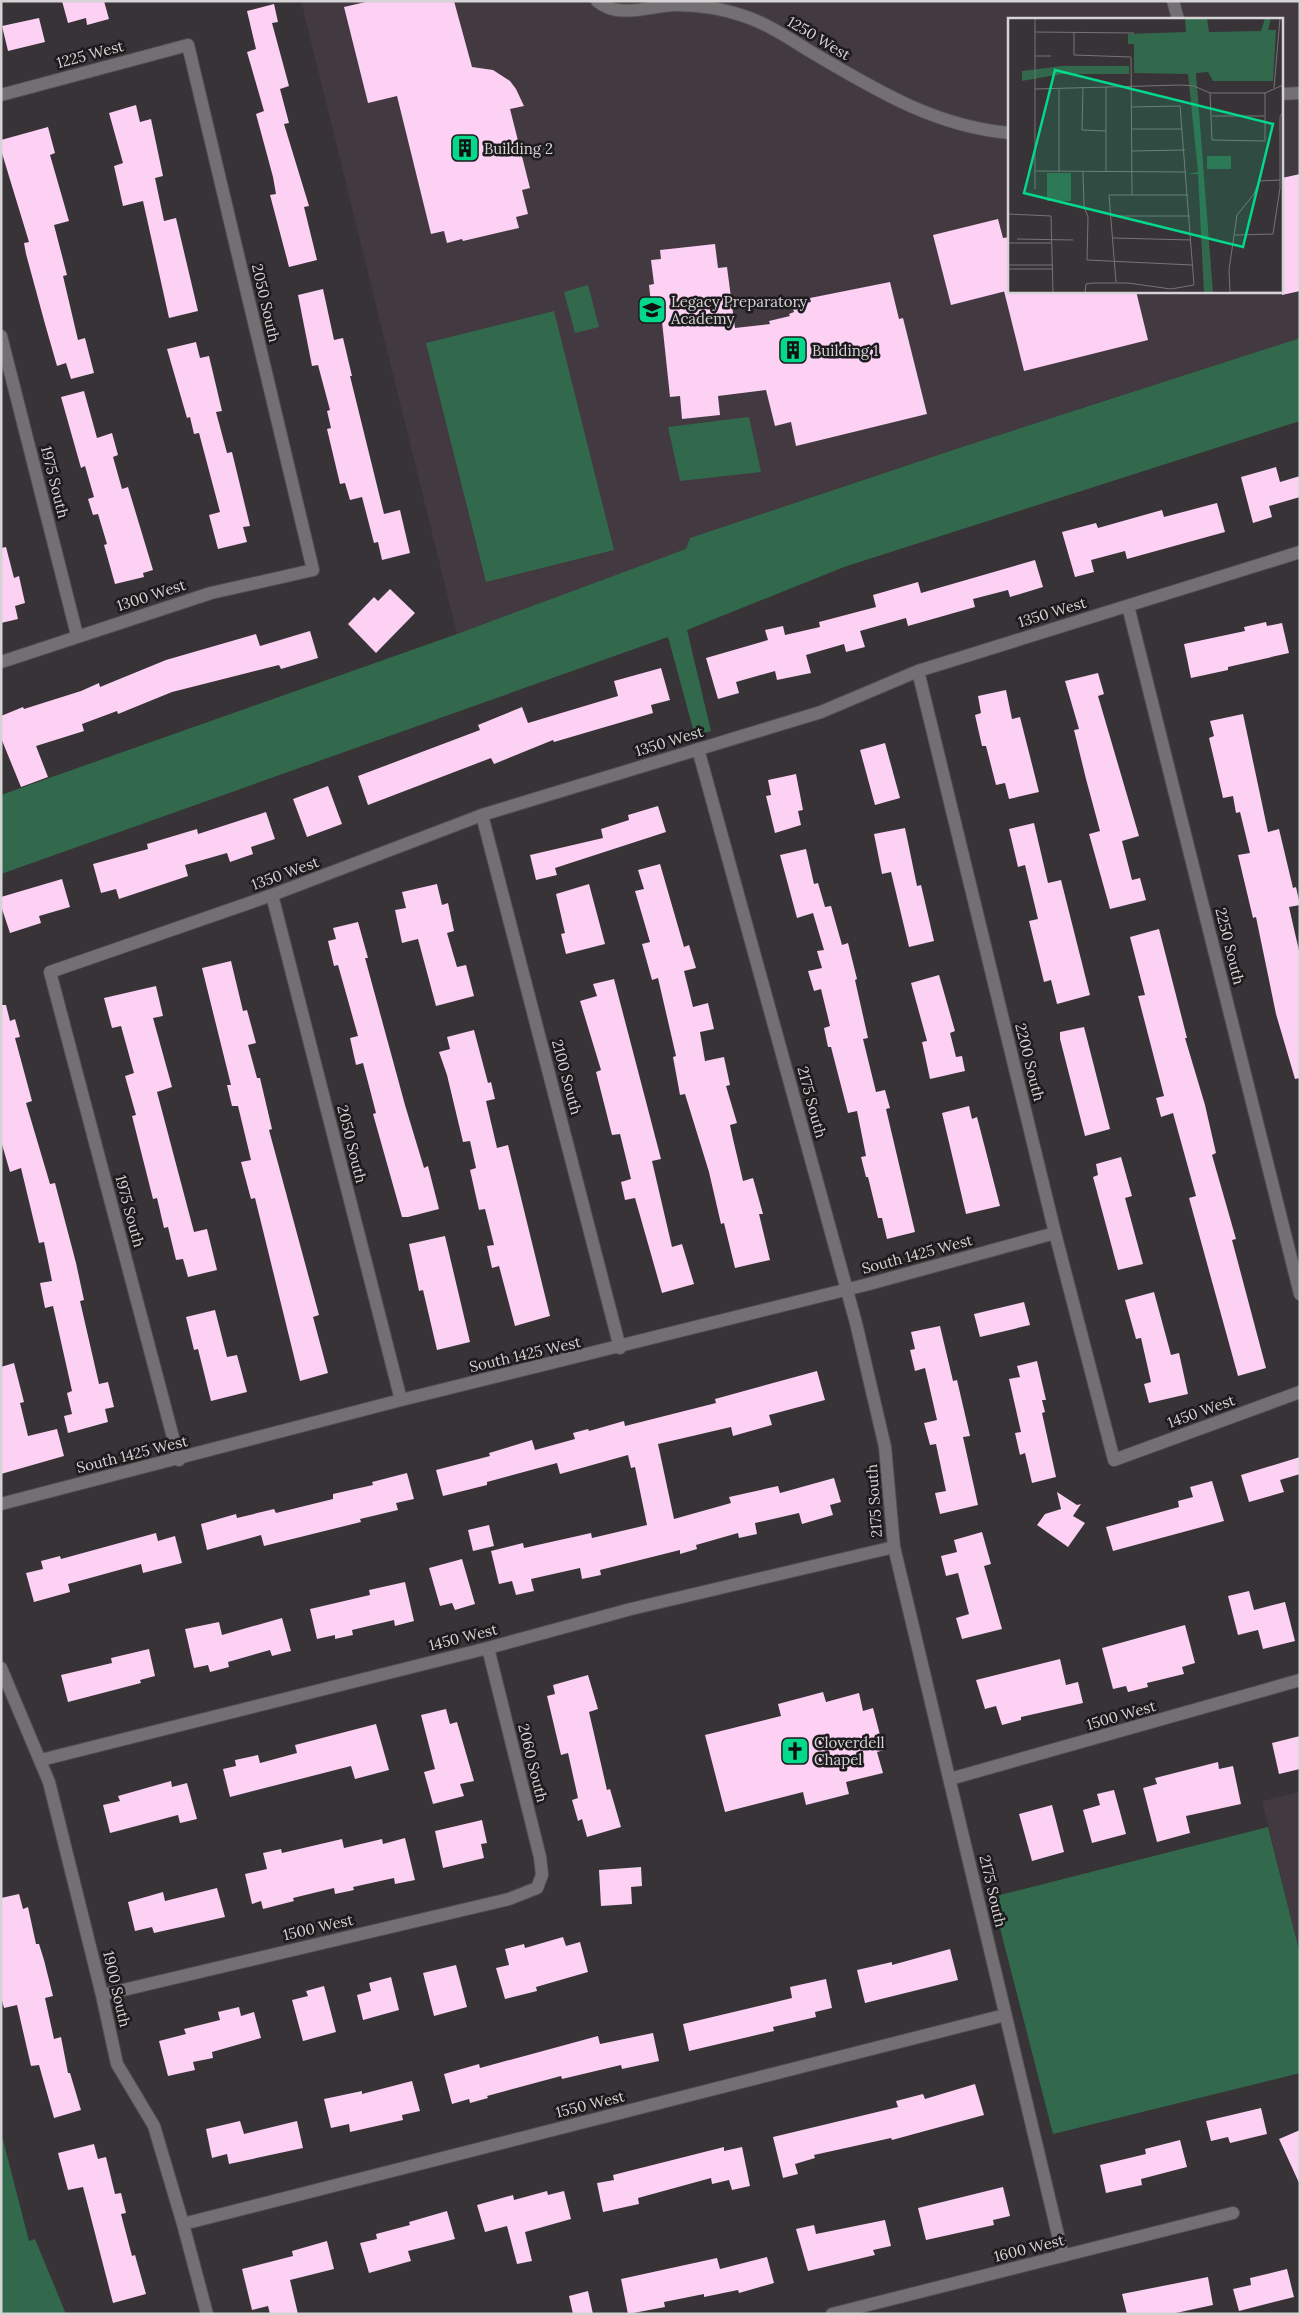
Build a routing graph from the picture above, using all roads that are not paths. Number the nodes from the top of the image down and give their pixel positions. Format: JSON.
{"nodes":[{"id":1,"x":1173,"y":1,"type":"edge"},
{"id":2,"x":600,"y":4,"type":"edge"},
{"id":3,"x":1178,"y":18,"type":"edge"},
{"id":4,"x":188,"y":44,"type":"joint"},
{"id":5,"x":1300,"y":93,"type":"edge"},
{"id":6,"x":1284,"y":94,"type":"edge"},
{"id":7,"x":1,"y":95,"type":"edge"},
{"id":8,"x":1008,"y":133,"type":"edge"},
{"id":9,"x":1,"y":336,"type":"edge"},
{"id":10,"x":1300,"y":552,"type":"edge"},
{"id":11,"x":313,"y":570,"type":"joint"},
{"id":12,"x":1128,"y":606,"type":"junction"},
{"id":13,"x":77,"y":635,"type":"junction"},
{"id":14,"x":1,"y":662,"type":"edge"},
{"id":15,"x":918,"y":671,"type":"junction"},
{"id":16,"x":698,"y":749,"type":"junction"},
{"id":17,"x":482,"y":816,"type":"junction"},
{"id":18,"x":272,"y":895,"type":"junction"},
{"id":19,"x":50,"y":972,"type":"joint"},
{"id":20,"x":1055,"y":1233,"type":"junction"},
{"id":21,"x":847,"y":1289,"type":"junction"},
{"id":22,"x":1300,"y":1294,"type":"edge"},
{"id":23,"x":620,"y":1348,"type":"junction"},
{"id":24,"x":1300,"y":1392,"type":"edge"},
{"id":25,"x":401,"y":1400,"type":"junction"},
{"id":26,"x":179,"y":1460,"type":"junction"},
{"id":27,"x":1114,"y":1460,"type":"joint"},
{"id":28,"x":1,"y":1504,"type":"edge"},
{"id":29,"x":894,"y":1547,"type":"junction"},
{"id":30,"x":488,"y":1648,"type":"junction"},
{"id":31,"x":1,"y":1668,"type":"edge"},
{"id":32,"x":1300,"y":1680,"type":"edge"},
{"id":33,"x":41,"y":1760,"type":"junction"},
{"id":34,"x":950,"y":1779,"type":"junction"},
{"id":35,"x":539,"y":1885,"type":"joint"},
{"id":36,"x":102,"y":1995,"type":"junction"},
{"id":37,"x":1005,"y":2015,"type":"junction"},
{"id":38,"x":1233,"y":2213,"type":"dead end"},
{"id":39,"x":183,"y":2224,"type":"junction"},
{"id":40,"x":1063,"y":2256,"type":"junction"},
{"id":41,"x":207,"y":2314,"type":"edge"},
{"id":42,"x":832,"y":2314,"type":"edge"}],
"edges":[{"from":1,"to":3,"type":"street"},
{"from":2,"to":8,"type":"street","name":"1250 West"},
{"from":4,"to":7,"type":"street","name":"1225 West"},
{"from":4,"to":11,"type":"street","name":"2050 South"},
{"from":5,"to":6,"type":"street"},
{"from":9,"to":13,"type":"street","name":"1975 South"},
{"from":10,"to":12,"type":"street","name":"1350 West"},
{"from":11,"to":13,"type":"street","name":"1300 West"},
{"from":12,"to":15,"type":"street","name":"1350 West"},
{"from":12,"to":22,"type":"street","name":"2250 South"},
{"from":13,"to":14,"type":"street","name":"1300 West"},
{"from":15,"to":16,"type":"street","name":"1350 West"},
{"from":15,"to":20,"type":"street","name":"2200 South"},
{"from":16,"to":17,"type":"street","name":"1350 West"},
{"from":16,"to":21,"type":"street","name":"2175 South"},
{"from":17,"to":18,"type":"street","name":"1350 West"},
{"from":17,"to":23,"type":"street","name":"2100 South"},
{"from":18,"to":19,"type":"street","name":"1350 West"},
{"from":18,"to":25,"type":"street","name":"2050 South"},
{"from":19,"to":26,"type":"street","name":"1975 South"},
{"from":20,"to":21,"type":"street","name":"South 1425 West"},
{"from":20,"to":27,"type":"street","name":"2200 South"},
{"from":21,"to":23,"type":"street","name":"South 1425 West"},
{"from":21,"to":29,"type":"street","name":"2175 South"},
{"from":23,"to":25,"type":"street","name":"South 1425 West"},
{"from":24,"to":27,"type":"street","name":"1450 West"},
{"from":25,"to":26,"type":"street","name":"South 1425 West"},
{"from":26,"to":28,"type":"street","name":"South 1425 West"},
{"from":29,"to":30,"type":"street","name":"1450 West"},
{"from":29,"to":34,"type":"street","name":"2175 South"},
{"from":30,"to":33,"type":"street","name":"1450 West"},
{"from":30,"to":35,"type":"street","name":"2060 South"},
{"from":31,"to":33,"type":"street","name":"1900 South"},
{"from":32,"to":34,"type":"street","name":"1500 West"},
{"from":33,"to":36,"type":"street","name":"1900 South"},
{"from":34,"to":37,"type":"street","name":"2175 South"},
{"from":35,"to":36,"type":"street","name":"1500 West"},
{"from":36,"to":39,"type":"street","name":"1900 South"},
{"from":37,"to":39,"type":"street","name":"1550 West"},
{"from":37,"to":40,"type":"street","name":"2175 South"},
{"from":38,"to":40,"type":"street","name":"1600 West"},
{"from":39,"to":41,"type":"street","name":"1900 South"},
{"from":40,"to":42,"type":"street","name":"1600 West"}]}
